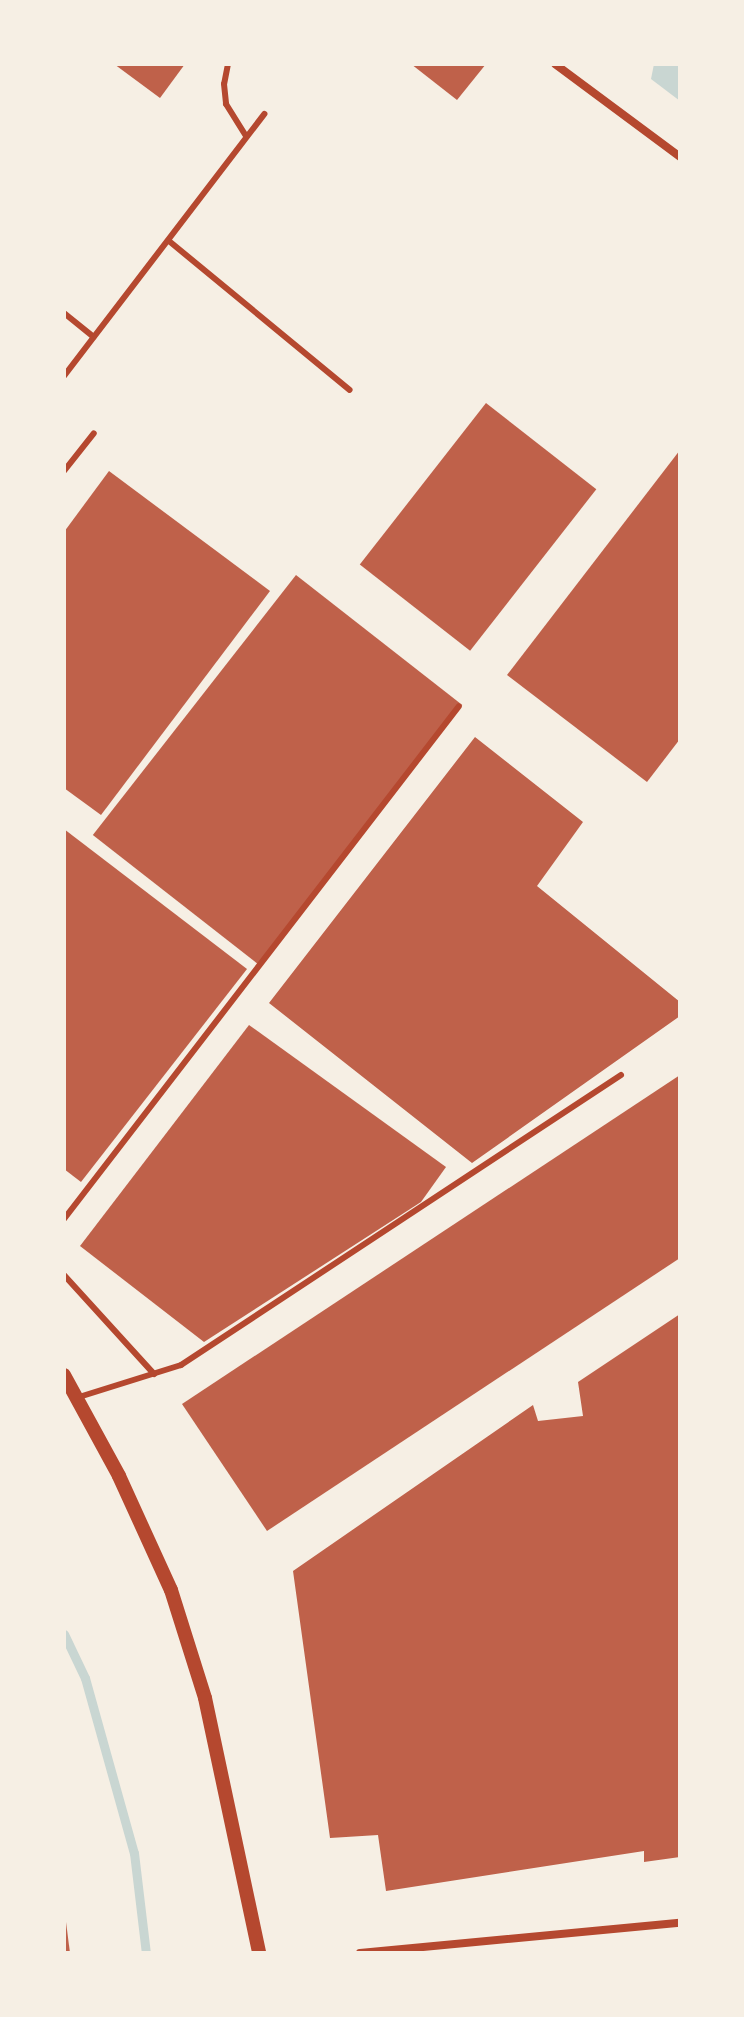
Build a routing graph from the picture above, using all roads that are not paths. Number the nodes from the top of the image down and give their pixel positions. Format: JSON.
{"nodes":[{"id":1,"x":228,"y":64,"type":"edge"},
{"id":2,"x":555,"y":64,"type":"edge"},
{"id":3,"x":264,"y":114,"type":"dead end"},
{"id":4,"x":246,"y":136,"type":"junction"},
{"id":5,"x":680,"y":157,"type":"edge"},
{"id":6,"x":169,"y":241,"type":"junction"},
{"id":7,"x":64,"y":313,"type":"edge"},
{"id":8,"x":94,"y":337,"type":"junction"},
{"id":9,"x":64,"y":376,"type":"edge"},
{"id":10,"x":350,"y":390,"type":"dead end"},
{"id":11,"x":94,"y":433,"type":"dead end"},
{"id":12,"x":64,"y":471,"type":"edge"},
{"id":13,"x":459,"y":706,"type":"dead end"},
{"id":14,"x":621,"y":1075,"type":"dead end"},
{"id":15,"x":64,"y":1219,"type":"edge"},
{"id":16,"x":64,"y":1275,"type":"edge"},
{"id":17,"x":154,"y":1374,"type":"junction"},
{"id":18,"x":64,"y":1375,"type":"edge"},
{"id":19,"x":79,"y":1397,"type":"junction"},
{"id":20,"x":680,"y":1923,"type":"edge"},
{"id":21,"x":259,"y":1953,"type":"edge"},
{"id":22,"x":360,"y":1953,"type":"edge"}],
"edges":[{"from":1,"to":4,"type":"lane"},
{"from":2,"to":5,"type":"street"},
{"from":3,"to":4,"type":"lane"},
{"from":4,"to":6,"type":"lane"},
{"from":6,"to":8,"type":"lane"},
{"from":6,"to":10,"type":"lane"},
{"from":7,"to":8,"type":"lane"},
{"from":8,"to":9,"type":"lane"},
{"from":11,"to":12,"type":"lane"},
{"from":13,"to":15,"type":"lane"},
{"from":14,"to":17,"type":"lane"},
{"from":16,"to":17,"type":"lane"},
{"from":17,"to":19,"type":"lane"},
{"from":18,"to":19,"type":"street"},
{"from":19,"to":21,"type":"street"},
{"from":20,"to":22,"type":"street"}]}
